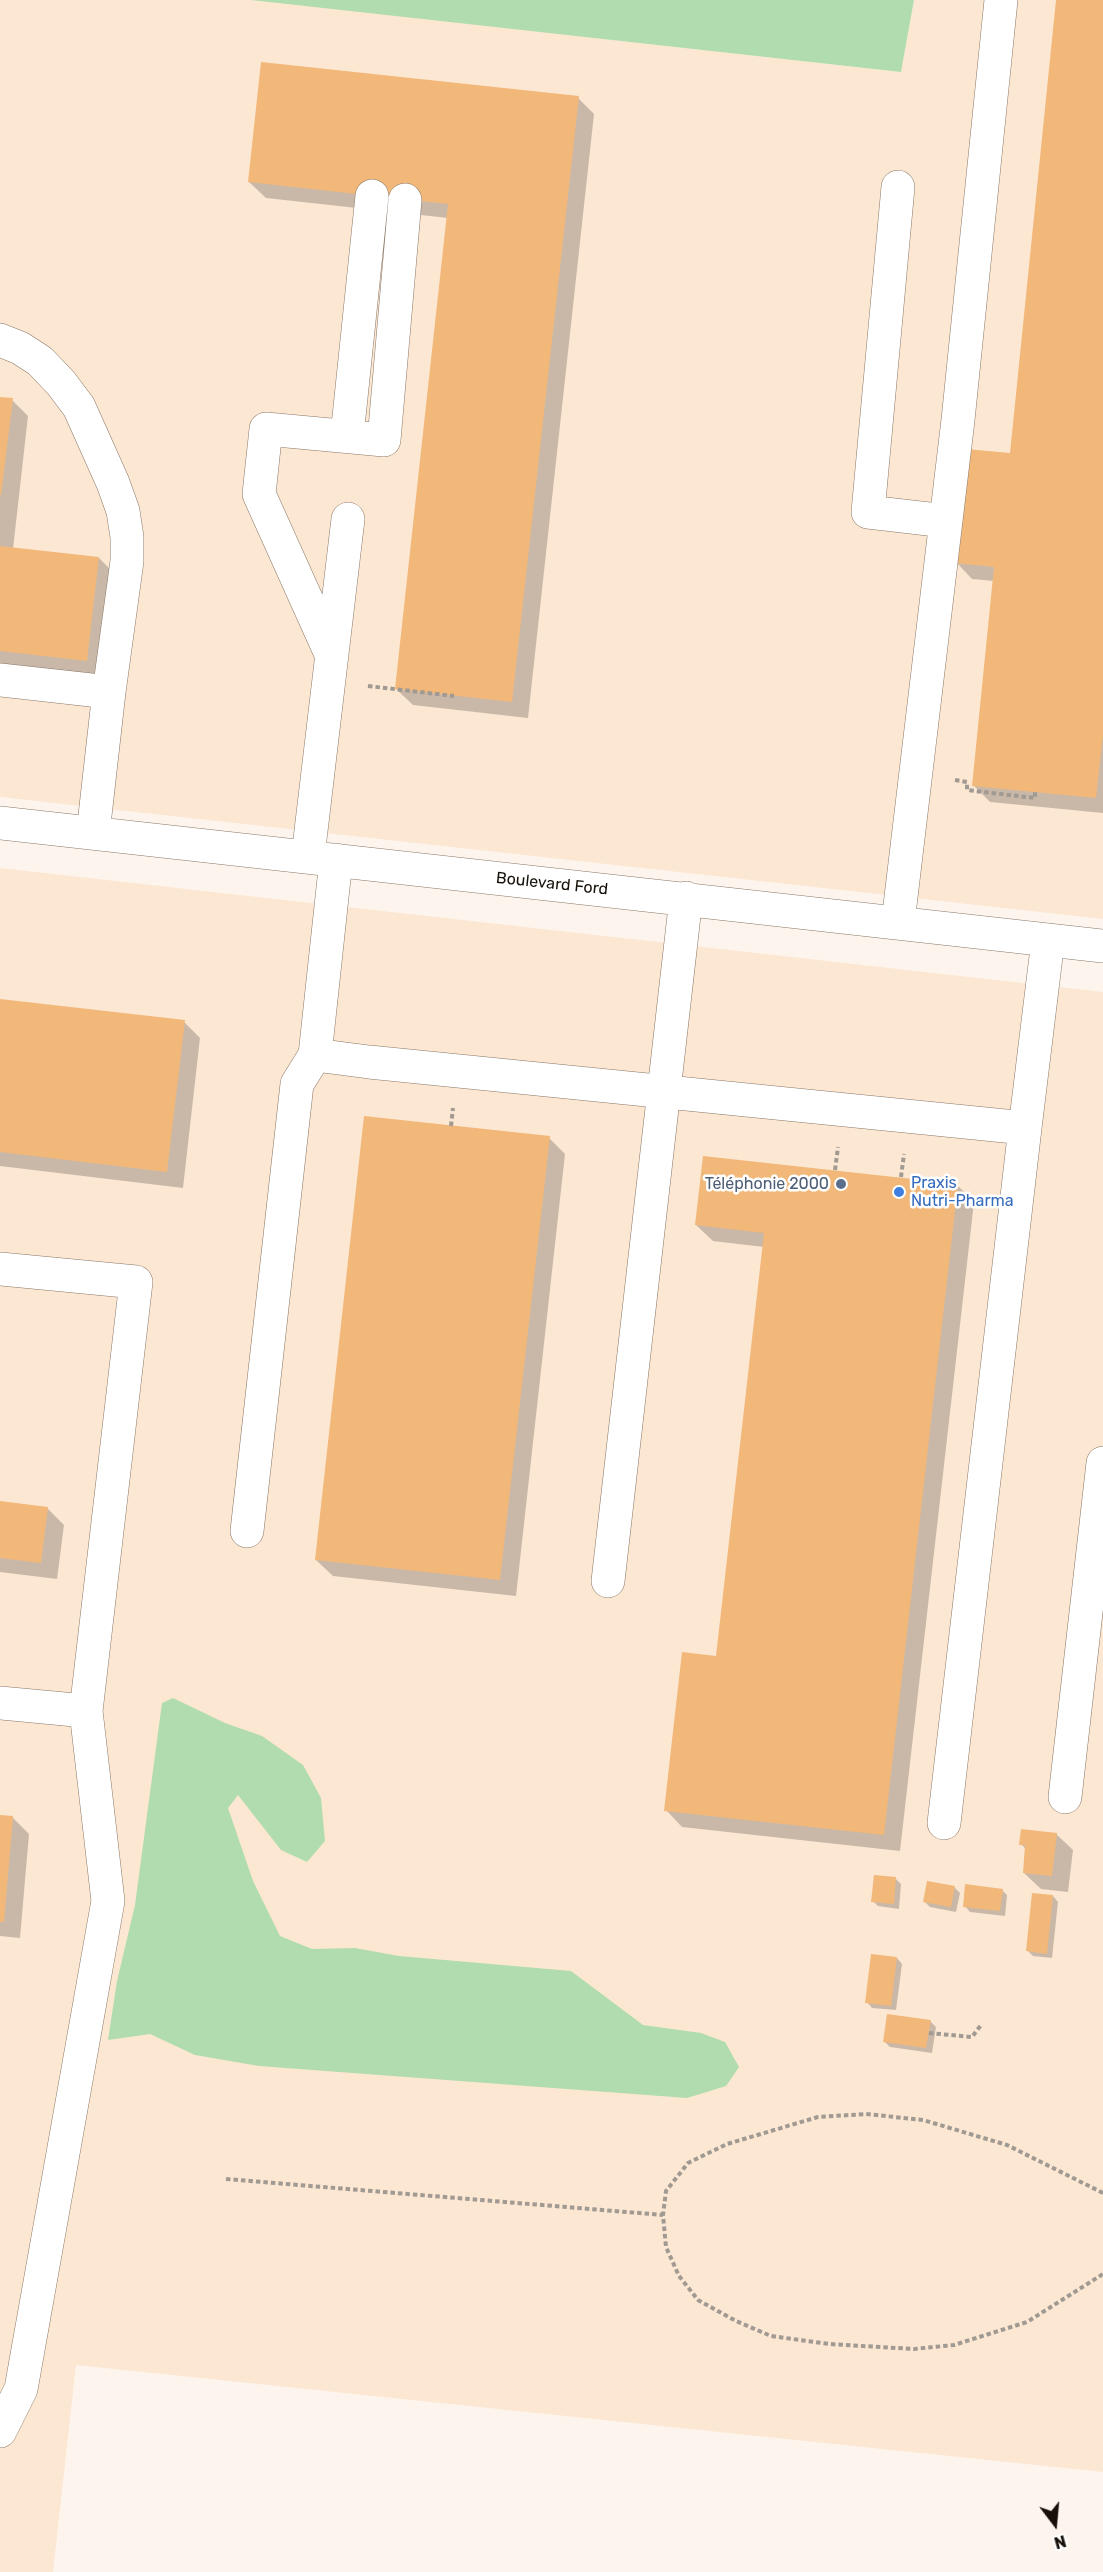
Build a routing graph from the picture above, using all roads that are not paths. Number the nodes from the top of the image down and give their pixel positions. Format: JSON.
{"nodes":[{"id":1,"x":1001,"y":0,"type":"edge"},
{"id":2,"x":898,"y":187,"type":"dead end"},
{"id":3,"x":372,"y":196,"type":"dead end"},
{"id":4,"x":405,"y":200,"type":"dead end"},
{"id":5,"x":0,"y":340,"type":"edge"},
{"id":6,"x":347,"y":436,"type":"junction"},
{"id":7,"x":348,"y":519,"type":"dead end"},
{"id":8,"x":946,"y":521,"type":"junction"},
{"id":9,"x":331,"y":654,"type":"junction"},
{"id":10,"x":0,"y":680,"type":"edge"},
{"id":11,"x":109,"y":692,"type":"junction"},
{"id":12,"x":0,"y":823,"type":"edge"},
{"id":13,"x":93,"y":833,"type":"junction"},
{"id":14,"x":322,"y":858,"type":"junction"},
{"id":15,"x":686,"y":898,"type":"junction"},
{"id":16,"x":898,"y":922,"type":"junction"},
{"id":17,"x":1048,"y":940,"type":"junction"},
{"id":18,"x":1103,"y":946,"type":"edge"},
{"id":19,"x":315,"y":1055,"type":"junction"},
{"id":20,"x":663,"y":1091,"type":"junction"},
{"id":21,"x":1025,"y":1128,"type":"junction"},
{"id":22,"x":0,"y":1269,"type":"edge"},
{"id":23,"x":1103,"y":1463,"type":"edge"},
{"id":24,"x":247,"y":1531,"type":"dead end"},
{"id":25,"x":608,"y":1581,"type":"dead end"},
{"id":26,"x":1090,"y":1684,"type":"edge"},
{"id":27,"x":0,"y":1703,"type":"edge"},
{"id":28,"x":86,"y":1711,"type":"junction"},
{"id":29,"x":1065,"y":1797,"type":"dead end"},
{"id":30,"x":944,"y":1823,"type":"dead end"},
{"id":31,"x":0,"y":2432,"type":"edge"}],
"edges":[{"from":1,"to":8,"type":"street"},
{"from":2,"to":8,"type":"street"},
{"from":3,"to":6,"type":"street"},
{"from":4,"to":6,"type":"street"},
{"from":5,"to":11,"type":"street"},
{"from":6,"to":9,"type":"street"},
{"from":7,"to":9,"type":"street"},
{"from":8,"to":16,"type":"street"},
{"from":9,"to":14,"type":"street"},
{"from":10,"to":11,"type":"street"},
{"from":11,"to":13,"type":"street"},
{"from":12,"to":13,"type":"street","name":"Boulevard Ford"},
{"from":13,"to":14,"type":"street","name":"Boulevard Ford"},
{"from":14,"to":15,"type":"street","name":"Boulevard Ford"},
{"from":14,"to":19,"type":"street"},
{"from":15,"to":16,"type":"street","name":"Boulevard Ford"},
{"from":15,"to":20,"type":"street"},
{"from":16,"to":17,"type":"street","name":"Boulevard Ford"},
{"from":17,"to":18,"type":"street","name":"Boulevard Ford"},
{"from":17,"to":21,"type":"street"},
{"from":19,"to":20,"type":"street"},
{"from":19,"to":24,"type":"street"},
{"from":20,"to":21,"type":"street"},
{"from":20,"to":25,"type":"street"},
{"from":21,"to":30,"type":"street"},
{"from":22,"to":28,"type":"street"},
{"from":23,"to":26,"type":"street"},
{"from":26,"to":29,"type":"street"},
{"from":27,"to":28,"type":"street"},
{"from":28,"to":31,"type":"street"}]}
